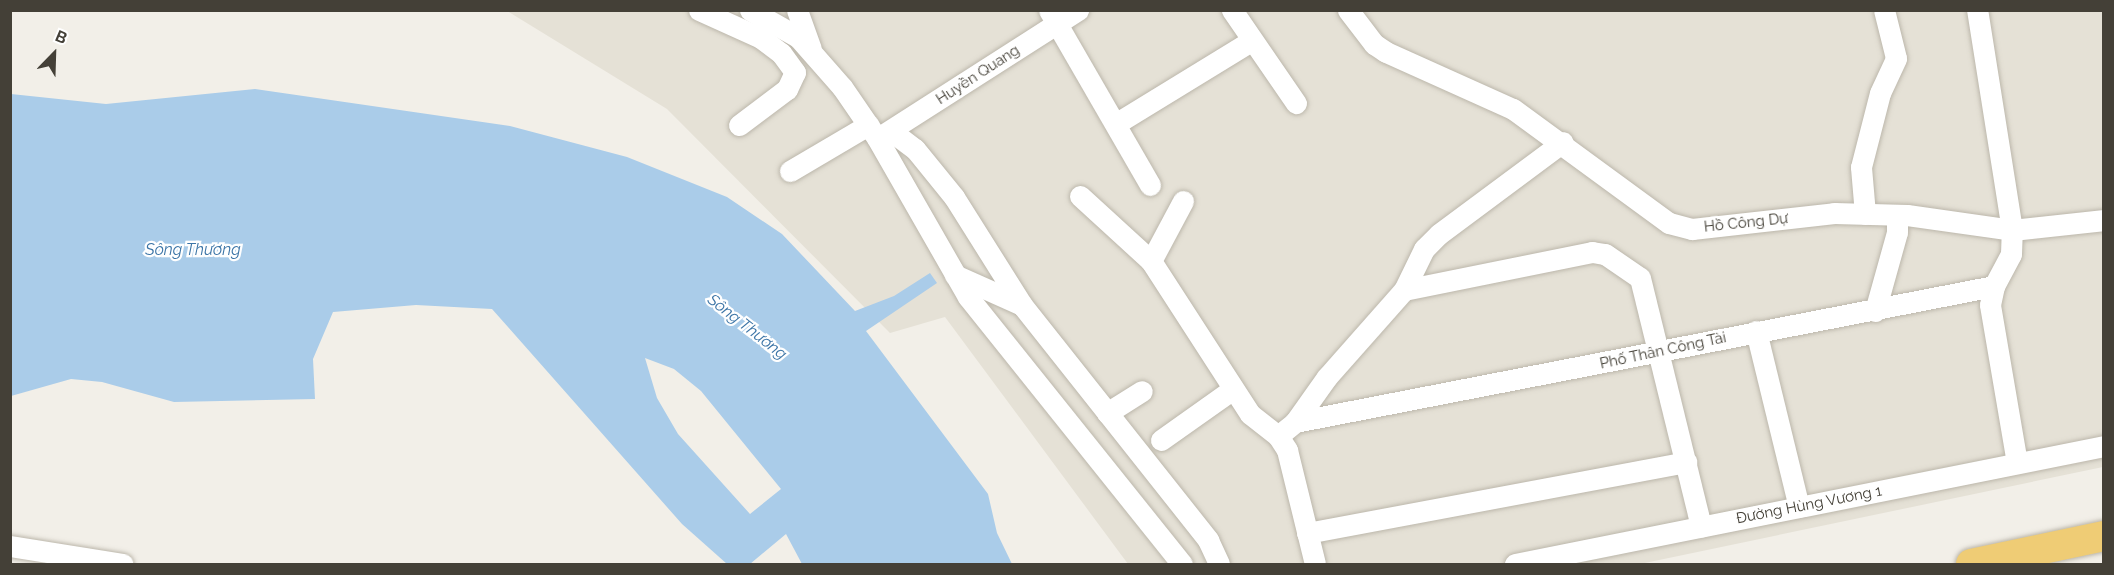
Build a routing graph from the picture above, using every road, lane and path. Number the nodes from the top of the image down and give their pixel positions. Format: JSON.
{"nodes":[{"id":1,"x":699,"y":10,"type":"edge"},
{"id":2,"x":750,"y":10,"type":"edge"},
{"id":3,"x":797,"y":10,"type":"edge"},
{"id":4,"x":1077,"y":10,"type":"edge"},
{"id":5,"x":1232,"y":10,"type":"edge"},
{"id":6,"x":1348,"y":10,"type":"edge"},
{"id":7,"x":1884,"y":10,"type":"edge"},
{"id":8,"x":1977,"y":10,"type":"edge"},
{"id":9,"x":1053,"y":17,"type":"edge"},
{"id":10,"x":1251,"y":41,"type":"junction"},
{"id":11,"x":811,"y":50,"type":"junction"},
{"id":12,"x":1296,"y":103,"type":"dead end"},
{"id":13,"x":1117,"y":123,"type":"junction"},
{"id":14,"x":739,"y":125,"type":"dead end"},
{"id":15,"x":879,"y":131,"type":"junction"},
{"id":16,"x":1563,"y":142,"type":"junction"},
{"id":17,"x":790,"y":171,"type":"dead end"},
{"id":18,"x":1150,"y":185,"type":"dead end"},
{"id":19,"x":1080,"y":196,"type":"dead end"},
{"id":20,"x":1183,"y":201,"type":"dead end"},
{"id":21,"x":1865,"y":214,"type":"junction"},
{"id":22,"x":1897,"y":214,"type":"junction"},
{"id":23,"x":2103,"y":220,"type":"edge"},
{"id":24,"x":2012,"y":230,"type":"junction"},
{"id":25,"x":1151,"y":261,"type":"junction"},
{"id":26,"x":955,"y":275,"type":"junction"},
{"id":27,"x":1994,"y":286,"type":"junction"},
{"id":28,"x":1404,"y":290,"type":"junction"},
{"id":29,"x":1022,"y":305,"type":"junction"},
{"id":30,"x":1875,"y":311,"type":"junction"},
{"id":31,"x":1756,"y":332,"type":"junction"},
{"id":32,"x":1661,"y":351,"type":"junction"},
{"id":33,"x":1233,"y":389,"type":"junction"},
{"id":34,"x":1142,"y":391,"type":"dead end"},
{"id":35,"x":1107,"y":413,"type":"junction"},
{"id":36,"x":1295,"y":422,"type":"junction"},
{"id":37,"x":1278,"y":436,"type":"junction"},
{"id":38,"x":1161,"y":440,"type":"dead end"},
{"id":39,"x":2103,"y":446,"type":"edge"},
{"id":40,"x":1686,"y":462,"type":"junction"},
{"id":41,"x":2017,"y":464,"type":"junction"},
{"id":42,"x":1799,"y":507,"type":"junction"},
{"id":43,"x":1701,"y":527,"type":"junction"},
{"id":44,"x":1307,"y":533,"type":"junction"},
{"id":45,"x":2103,"y":536,"type":"edge"},
{"id":46,"x":10,"y":546,"type":"edge"},
{"id":47,"x":2103,"y":550,"type":"edge"},
{"id":48,"x":123,"y":564,"type":"edge"},
{"id":49,"x":1182,"y":564,"type":"edge"},
{"id":50,"x":1219,"y":564,"type":"edge"},
{"id":51,"x":1315,"y":564,"type":"edge"},
{"id":52,"x":1515,"y":564,"type":"edge"},
{"id":53,"x":1971,"y":564,"type":"edge"},
{"id":54,"x":2032,"y":564,"type":"edge"}],
"edges":[{"from":1,"to":14,"type":"street"},
{"from":2,"to":11,"type":"street"},
{"from":3,"to":11,"type":"street"},
{"from":4,"to":9,"type":"street","name":"Huyền Quang"},
{"from":5,"to":10,"type":"street"},
{"from":6,"to":16,"type":"street","name":"Hồ Công Dự"},
{"from":7,"to":21,"type":"street"},
{"from":8,"to":24,"type":"street"},
{"from":9,"to":13,"type":"street"},
{"from":9,"to":15,"type":"street","name":"Huyền Quang"},
{"from":10,"to":12,"type":"street"},
{"from":10,"to":13,"type":"street"},
{"from":11,"to":15,"type":"street"},
{"from":13,"to":18,"type":"street"},
{"from":15,"to":17,"type":"street","name":"Huyền Quang"},
{"from":15,"to":26,"type":"street"},
{"from":15,"to":29,"type":"street"},
{"from":16,"to":21,"type":"street","name":"Hồ Công Dự"},
{"from":16,"to":28,"type":"street"},
{"from":19,"to":25,"type":"street"},
{"from":20,"to":25,"type":"street"},
{"from":21,"to":22,"type":"street","name":"Hồ Công Dự"},
{"from":22,"to":24,"type":"street","name":"Hồ Công Dự"},
{"from":22,"to":30,"type":"street"},
{"from":23,"to":24,"type":"street","name":"Hồ Công Dự"},
{"from":24,"to":27,"type":"street"},
{"from":25,"to":33,"type":"street"},
{"from":26,"to":29,"type":"street"},
{"from":26,"to":49,"type":"street"},
{"from":27,"to":30,"type":"street","name":"Phố Thân Công Tài"},
{"from":27,"to":41,"type":"street"},
{"from":28,"to":32,"type":"street"},
{"from":28,"to":36,"type":"street"},
{"from":29,"to":35,"type":"street"},
{"from":30,"to":31,"type":"street","name":"Phố Thân Công Tài"},
{"from":31,"to":32,"type":"street","name":"Phố Thân Công Tài"},
{"from":31,"to":42,"type":"street"},
{"from":32,"to":36,"type":"street","name":"Phố Thân Công Tài"},
{"from":32,"to":40,"type":"street"},
{"from":33,"to":37,"type":"street"},
{"from":33,"to":38,"type":"street"},
{"from":34,"to":35,"type":"street"},
{"from":35,"to":50,"type":"street"},
{"from":36,"to":37,"type":"street","name":"Phố Thân Công Tài"},
{"from":37,"to":44,"type":"street"},
{"from":39,"to":41,"type":"street","name":"Đường Hùng Vương 1"},
{"from":40,"to":43,"type":"street"},
{"from":40,"to":44,"type":"street"},
{"from":41,"to":42,"type":"street","name":"Đường Hùng Vương 1"},
{"from":42,"to":43,"type":"street","name":"Đường Hùng Vương 1"},
{"from":43,"to":52,"type":"street","name":"Đường Hùng Vương 1"},
{"from":44,"to":51,"type":"street"},
{"from":45,"to":53,"type":"highway"},
{"from":46,"to":48,"type":"street"},
{"from":47,"to":54,"type":"highway"}]}
